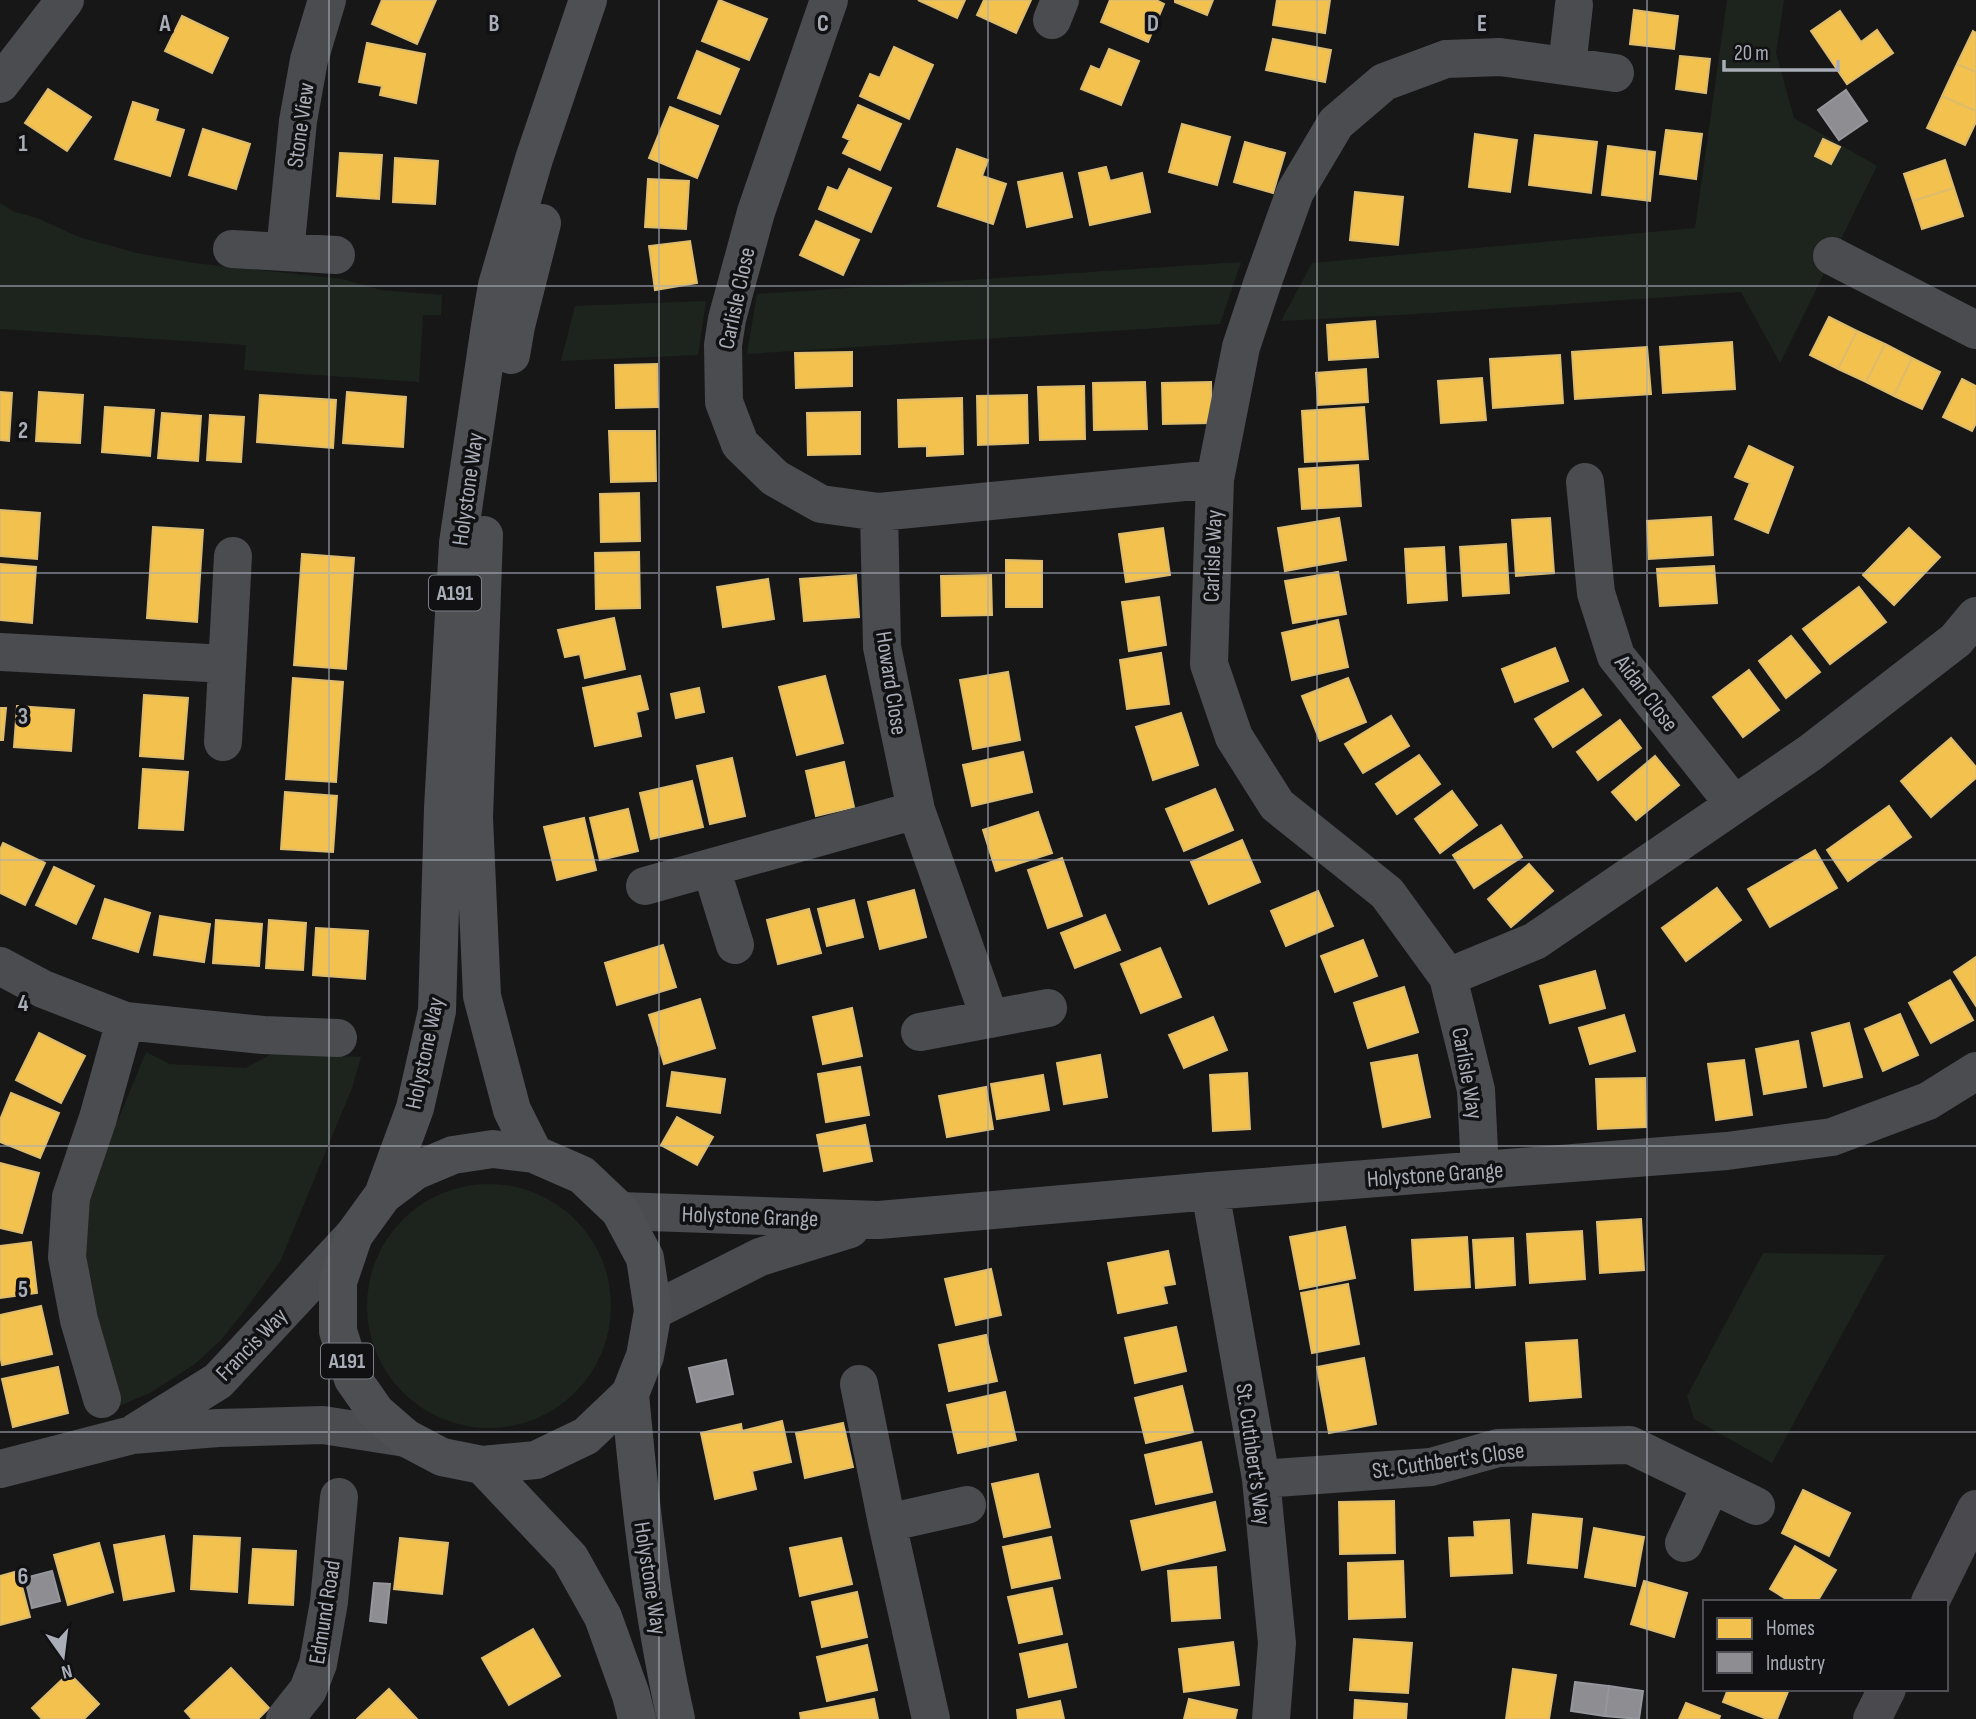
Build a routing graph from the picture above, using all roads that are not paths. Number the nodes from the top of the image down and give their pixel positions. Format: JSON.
{"nodes":[{"id":1,"x":65,"y":0,"type":"edge"},
{"id":2,"x":327,"y":0,"type":"edge"},
{"id":3,"x":588,"y":0,"type":"edge"},
{"id":4,"x":611,"y":0,"type":"edge"},
{"id":5,"x":828,"y":0,"type":"edge"},
{"id":6,"x":1574,"y":5,"type":"dead end"},
{"id":7,"x":1567,"y":66,"type":"junction"},
{"id":8,"x":1615,"y":73,"type":"dead end"},
{"id":9,"x":0,"y":84,"type":"edge"},
{"id":10,"x":232,"y":249,"type":"dead end"},
{"id":11,"x":285,"y":252,"type":"junction"},
{"id":12,"x":336,"y":255,"type":"dead end"},
{"id":13,"x":1832,"y":256,"type":"dead end"},
{"id":14,"x":1976,"y":330,"type":"edge"},
{"id":15,"x":1215,"y":478,"type":"junction"},
{"id":16,"x":1585,"y":482,"type":"dead end"},
{"id":17,"x":879,"y":512,"type":"junction"},
{"id":18,"x":233,"y":556,"type":"dead end"},
{"id":19,"x":1969,"y":638,"type":"edge"},
{"id":20,"x":0,"y":652,"type":"edge"},
{"id":21,"x":227,"y":664,"type":"junction"},
{"id":22,"x":223,"y":742,"type":"dead end"},
{"id":23,"x":1734,"y":804,"type":"junction"},
{"id":24,"x":916,"y":810,"type":"junction"},
{"id":25,"x":711,"y":868,"type":"junction"},
{"id":26,"x":645,"y":886,"type":"dead end"},
{"id":27,"x":735,"y":945,"type":"dead end"},
{"id":28,"x":0,"y":966,"type":"edge"},
{"id":29,"x":1448,"y":977,"type":"junction"},
{"id":30,"x":1048,"y":1008,"type":"dead end"},
{"id":31,"x":990,"y":1019,"type":"junction"},
{"id":32,"x":125,"y":1021,"type":"junction"},
{"id":33,"x":920,"y":1032,"type":"dead end"},
{"id":34,"x":338,"y":1038,"type":"dead end"},
{"id":35,"x":1976,"y":1072,"type":"edge"},
{"id":36,"x":534,"y":1154,"type":"junction"},
{"id":37,"x":1480,"y":1170,"type":"junction"},
{"id":38,"x":1210,"y":1191,"type":"junction"},
{"id":39,"x":383,"y":1195,"type":"junction"},
{"id":40,"x":620,"y":1211,"type":"junction"},
{"id":41,"x":879,"y":1220,"type":"junction"},
{"id":42,"x":354,"y":1235,"type":"junction"},
{"id":43,"x":653,"y":1311,"type":"junction"},
{"id":44,"x":859,"y":1384,"type":"dead end"},
{"id":45,"x":630,"y":1394,"type":"junction"},
{"id":46,"x":102,"y":1399,"type":"dead end"},
{"id":47,"x":132,"y":1435,"type":"junction"},
{"id":48,"x":406,"y":1438,"type":"junction"},
{"id":49,"x":482,"y":1465,"type":"junction"},
{"id":50,"x":0,"y":1469,"type":"edge"},
{"id":51,"x":1261,"y":1479,"type":"junction"},
{"id":52,"x":1711,"y":1485,"type":"junction"},
{"id":53,"x":339,"y":1497,"type":"dead end"},
{"id":54,"x":967,"y":1505,"type":"dead end"},
{"id":55,"x":1756,"y":1506,"type":"dead end"},
{"id":56,"x":1976,"y":1508,"type":"edge"},
{"id":57,"x":887,"y":1523,"type":"junction"},
{"id":58,"x":1684,"y":1543,"type":"dead end"},
{"id":59,"x":1931,"y":1600,"type":"edge"},
{"id":60,"x":1886,"y":1691,"type":"edge"},
{"id":61,"x":285,"y":1719,"type":"edge"},
{"id":62,"x":637,"y":1719,"type":"edge"},
{"id":63,"x":676,"y":1719,"type":"edge"},
{"id":64,"x":931,"y":1719,"type":"edge"},
{"id":65,"x":1271,"y":1719,"type":"edge"},
{"id":66,"x":1872,"y":1719,"type":"edge"}],
"edges":[{"from":1,"to":9,"type":"street"},
{"from":2,"to":11,"type":"street","name":"Stone View"},
{"from":3,"to":39,"type":"main road","name":"Holystone Way","number":"A191"},
{"from":4,"to":36,"type":"main road","name":"Holystone Way","number":"A191"},
{"from":5,"to":17,"type":"street","name":"Carlisle Close"},
{"from":6,"to":7,"type":"street"},
{"from":7,"to":8,"type":"street","name":"Carlisle Way"},
{"from":7,"to":15,"type":"street","name":"Carlisle Way"},
{"from":10,"to":11,"type":"street"},
{"from":11,"to":12,"type":"street"},
{"from":13,"to":14,"type":"street"},
{"from":15,"to":17,"type":"street","name":"Carlisle Close"},
{"from":15,"to":29,"type":"street","name":"Carlisle Way"},
{"from":16,"to":23,"type":"street","name":"Aidan Close"},
{"from":17,"to":24,"type":"street","name":"Howard Close"},
{"from":18,"to":21,"type":"street"},
{"from":19,"to":23,"type":"street"},
{"from":20,"to":21,"type":"street"},
{"from":21,"to":22,"type":"street"},
{"from":23,"to":29,"type":"street"},
{"from":24,"to":25,"type":"street"},
{"from":24,"to":31,"type":"street","name":"Howard Close"},
{"from":25,"to":26,"type":"street"},
{"from":25,"to":27,"type":"street"},
{"from":28,"to":32,"type":"street"},
{"from":29,"to":37,"type":"street","name":"Carlisle Way"},
{"from":30,"to":31,"type":"street"},
{"from":31,"to":33,"type":"street"},
{"from":32,"to":34,"type":"street"},
{"from":32,"to":46,"type":"street"},
{"from":35,"to":37,"type":"street","name":"Holystone Grange"},
{"from":36,"to":39,"type":"main road","name":"Holystone Way","number":"A191"},
{"from":36,"to":40,"type":"main road","name":"Holystone Way","number":"A191"},
{"from":37,"to":38,"type":"street","name":"Holystone Grange"},
{"from":38,"to":41,"type":"street","name":"Holystone Grange"},
{"from":38,"to":51,"type":"street","name":"St. Cuthbert's Way"},
{"from":39,"to":42,"type":"main road","name":"Holystone Way","number":"A191"},
{"from":40,"to":41,"type":"street","name":"Holystone Grange"},
{"from":40,"to":43,"type":"main road","name":"Holystone Way","number":"A191"},
{"from":41,"to":43,"type":"street","name":"Holystone Grange"},
{"from":42,"to":47,"type":"street","name":"Francis Way"},
{"from":42,"to":48,"type":"main road","name":"Holystone Way","number":"A191"},
{"from":43,"to":45,"type":"main road","name":"Holystone Way","number":"A191"},
{"from":44,"to":57,"type":"street"},
{"from":45,"to":49,"type":"main road","name":"Holystone Way","number":"A191"},
{"from":45,"to":63,"type":"main road","name":"Holystone Way","number":"A191"},
{"from":47,"to":48,"type":"street","name":"Francis Way"},
{"from":47,"to":50,"type":"street","name":"Francis Way"},
{"from":48,"to":49,"type":"main road","name":"Holystone Way","number":"A191"},
{"from":49,"to":62,"type":"main road"},
{"from":51,"to":52,"type":"street","name":"St. Cuthbert's Close"},
{"from":51,"to":65,"type":"street","name":"St. Cuthbert's Way"},
{"from":52,"to":55,"type":"street","name":"St. Cuthbert's Close"},
{"from":52,"to":58,"type":"street"},
{"from":53,"to":61,"type":"street","name":"Edmund Road"},
{"from":54,"to":57,"type":"street"},
{"from":56,"to":59,"type":"street"},
{"from":57,"to":64,"type":"street"},
{"from":60,"to":66,"type":"street"}]}
